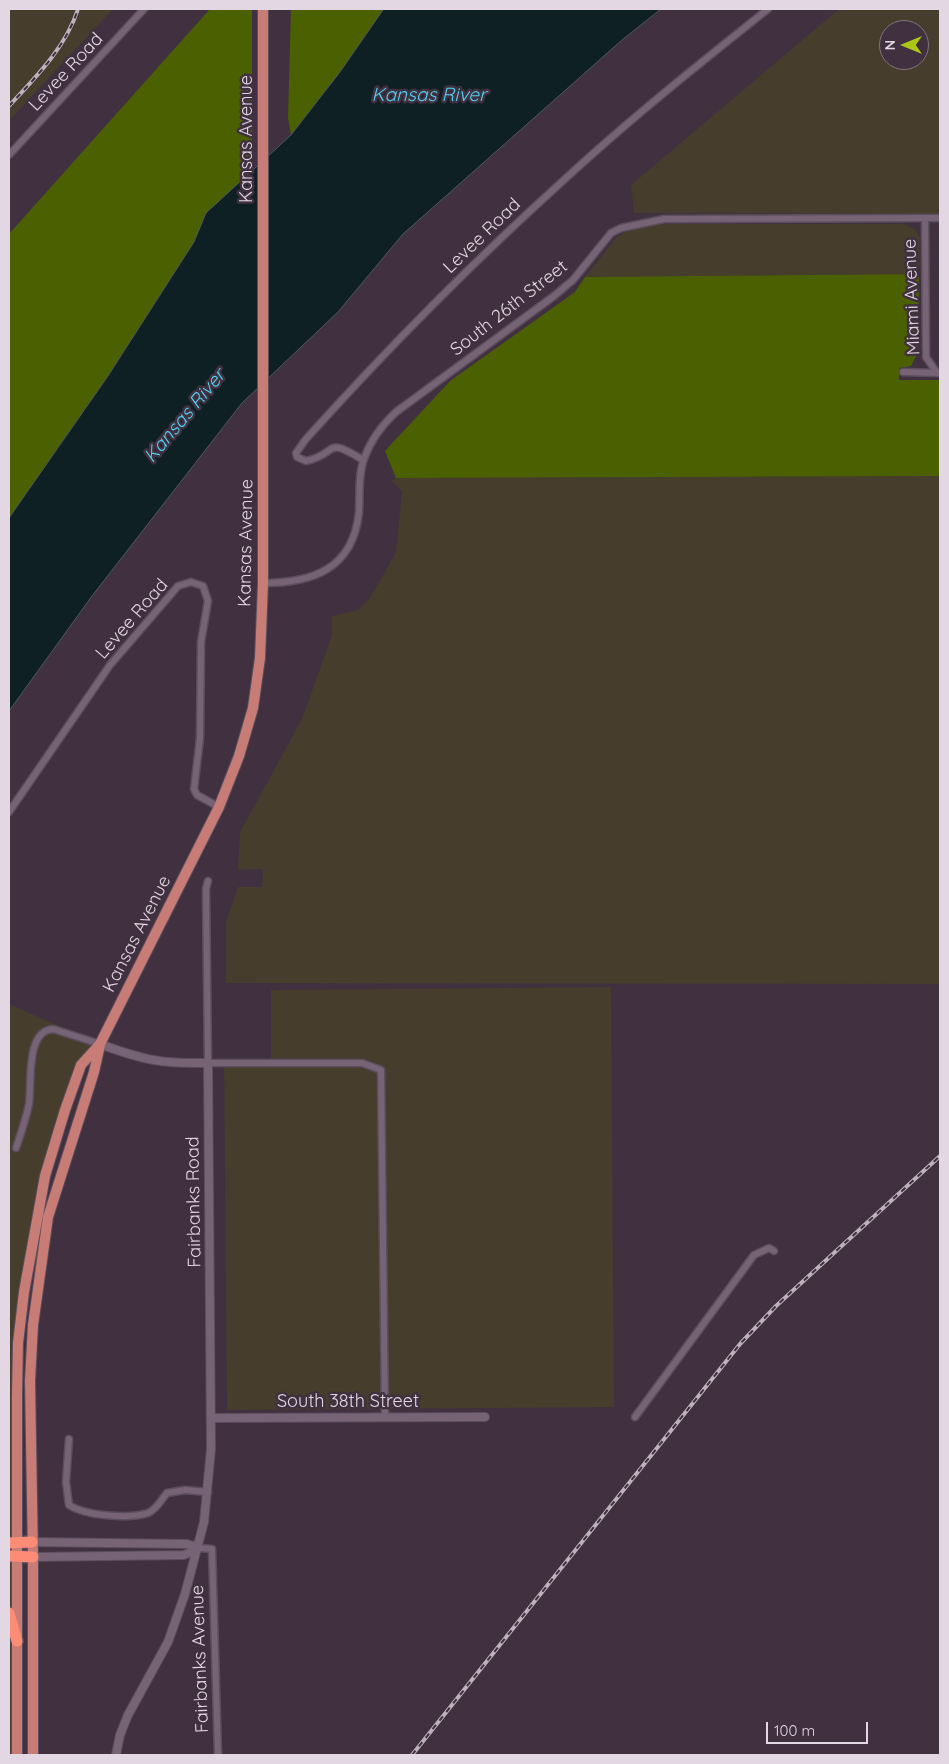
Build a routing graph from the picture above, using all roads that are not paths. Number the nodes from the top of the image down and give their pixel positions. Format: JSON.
{"nodes":[{"id":1,"x":144,"y":9,"type":"edge"},
{"id":2,"x":263,"y":9,"type":"edge"},
{"id":3,"x":768,"y":9,"type":"edge"},
{"id":4,"x":9,"y":155,"type":"edge"},
{"id":5,"x":925,"y":218,"type":"junction"},
{"id":6,"x":940,"y":218,"type":"edge"},
{"id":7,"x":903,"y":372,"type":"dead end"},
{"id":8,"x":939,"y":373,"type":"edge"},
{"id":9,"x":364,"y":460,"type":"junction"},
{"id":10,"x":263,"y":583,"type":"junction"},
{"id":11,"x":219,"y":807,"type":"junction"},
{"id":12,"x":9,"y":812,"type":"edge"},
{"id":13,"x":208,"y":881,"type":"dead end"},
{"id":14,"x":100,"y":1044,"type":"junction"},
{"id":15,"x":208,"y":1063,"type":"junction"},
{"id":16,"x":16,"y":1148,"type":"dead end"},
{"id":17,"x":774,"y":1251,"type":"dead end"},
{"id":18,"x":385,"y":1416,"type":"junction"},
{"id":19,"x":635,"y":1416,"type":"dead end"},
{"id":20,"x":485,"y":1417,"type":"dead end"},
{"id":21,"x":211,"y":1418,"type":"junction"},
{"id":22,"x":70,"y":1439,"type":"dead end"},
{"id":23,"x":208,"y":1492,"type":"junction"},
{"id":24,"x":204,"y":1522,"type":"joint"},
{"id":25,"x":32,"y":1542,"type":"junction"},
{"id":26,"x":14,"y":1543,"type":"edge"},
{"id":27,"x":199,"y":1548,"type":"junction"},
{"id":28,"x":14,"y":1556,"type":"edge"},
{"id":29,"x":33,"y":1556,"type":"junction"},
{"id":30,"x":9,"y":1613,"type":"edge"},
{"id":31,"x":17,"y":1640,"type":"junction"},
{"id":32,"x":17,"y":1755,"type":"edge"},
{"id":33,"x":32,"y":1755,"type":"edge"},
{"id":34,"x":116,"y":1755,"type":"edge"},
{"id":35,"x":218,"y":1755,"type":"edge"}],
"edges":[{"from":1,"to":4,"type":"street","name":"Levee Road"},
{"from":2,"to":10,"type":"main road","name":"Kansas Avenue"},
{"from":3,"to":9,"type":"street","name":"Levee Road"},
{"from":5,"to":6,"type":"street","name":"South 26th Street"},
{"from":5,"to":8,"type":"street","name":"Miami Avenue"},
{"from":5,"to":9,"type":"street","name":"South 26th Street"},
{"from":7,"to":8,"type":"street"},
{"from":9,"to":10,"type":"street","name":"South 26th Street"},
{"from":10,"to":11,"type":"main road","name":"Kansas Avenue"},
{"from":11,"to":12,"type":"street","name":"Levee Road"},
{"from":11,"to":14,"type":"main road","name":"Kansas Avenue"},
{"from":13,"to":15,"type":"street","name":"Fairbanks Road"},
{"from":14,"to":15,"type":"street"},
{"from":14,"to":16,"type":"street"},
{"from":14,"to":25,"type":"main road","name":"Kansas Avenue"},
{"from":14,"to":26,"type":"main road","name":"Kansas Avenue"},
{"from":15,"to":18,"type":"street"},
{"from":15,"to":21,"type":"street","name":"Fairbanks Road"},
{"from":17,"to":19,"type":"street"},
{"from":18,"to":20,"type":"street","name":"South 38th Street"},
{"from":18,"to":21,"type":"street","name":"South 38th Street"},
{"from":21,"to":23,"type":"street","name":"Fairbanks Road"},
{"from":22,"to":23,"type":"street"},
{"from":23,"to":24,"type":"street","name":"Fairbanks Road"},
{"from":24,"to":27,"type":"street","name":"Fairbanks Avenue"},
{"from":25,"to":26,"type":"highway"},
{"from":25,"to":27,"type":"street"},
{"from":25,"to":29,"type":"main road","name":"Kansas Avenue"},
{"from":26,"to":28,"type":"main road","name":"Kansas Avenue"},
{"from":27,"to":29,"type":"street"},
{"from":27,"to":34,"type":"street","name":"Fairbanks Avenue"},
{"from":27,"to":35,"type":"street","name":"Fairbanks Avenue"},
{"from":28,"to":29,"type":"highway"},
{"from":28,"to":31,"type":"main road","name":"Kansas Avenue"},
{"from":29,"to":33,"type":"main road","name":"Kansas Avenue"},
{"from":30,"to":31,"type":"highway"},
{"from":31,"to":32,"type":"main road","name":"Kansas Avenue"}]}
